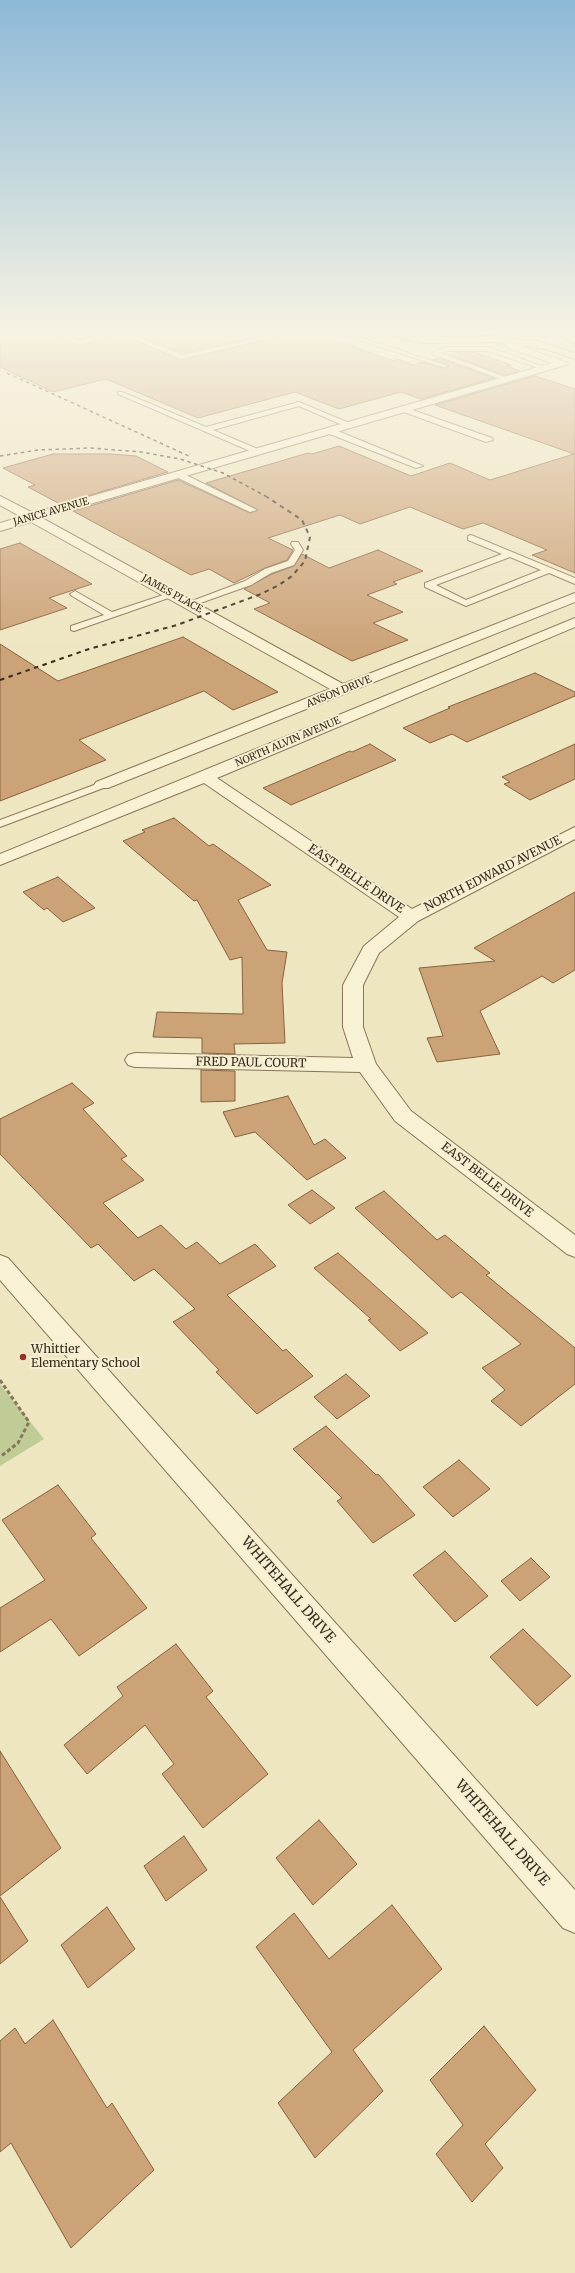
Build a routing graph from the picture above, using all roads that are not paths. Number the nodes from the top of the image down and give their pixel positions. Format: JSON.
{"nodes":[{"id":1,"x":229,"y":440,"type":"edge"},
{"id":2,"x":298,"y":440,"type":"edge"},
{"id":3,"x":353,"y":440,"type":"edge"},
{"id":4,"x":257,"y":452,"type":"junction"},
{"id":5,"x":419,"y":466,"type":"dead end"},
{"id":6,"x":180,"y":475,"type":"junction"},
{"id":7,"x":0,"y":500,"type":"edge"},
{"id":8,"x":253,"y":510,"type":"dead end"},
{"id":9,"x":32,"y":518,"type":"junction"},
{"id":10,"x":0,"y":527,"type":"edge"},
{"id":11,"x":471,"y":538,"type":"dead end"},
{"id":12,"x":295,"y":544,"type":"dead end"},
{"id":13,"x":510,"y":554,"type":"junction"},
{"id":14,"x":549,"y":570,"type":"junction"},
{"id":15,"x":575,"y":581,"type":"edge"},
{"id":16,"x":75,"y":594,"type":"dead end"},
{"id":17,"x":172,"y":595,"type":"junction"},
{"id":18,"x":575,"y":597,"type":"edge"},
{"id":19,"x":189,"y":604,"type":"junction"},
{"id":20,"x":112,"y":615,"type":"junction"},
{"id":21,"x":575,"y":622,"type":"edge"},
{"id":22,"x":74,"y":628,"type":"dead end"},
{"id":23,"x":343,"y":690,"type":"junction"},
{"id":24,"x":205,"y":777,"type":"junction"},
{"id":25,"x":102,"y":785,"type":"joint"},
{"id":26,"x":0,"y":824,"type":"edge"},
{"id":27,"x":575,"y":832,"type":"edge"},
{"id":28,"x":0,"y":860,"type":"edge"},
{"id":29,"x":411,"y":917,"type":"junction"},
{"id":30,"x":135,"y":1060,"type":"dead end"},
{"id":31,"x":366,"y":1065,"type":"junction"},
{"id":32,"x":575,"y":1248,"type":"edge"},
{"id":33,"x":0,"y":1264,"type":"edge"},
{"id":34,"x":575,"y":1916,"type":"edge"}],
"edges":[{"from":1,"to":4,"type":"lane"},
{"from":2,"to":4,"type":"street","name":"JANICE AVENUE"},
{"from":3,"to":5,"type":"lane"},
{"from":4,"to":6,"type":"street","name":"JANICE AVENUE"},
{"from":6,"to":8,"type":"lane"},
{"from":6,"to":9,"type":"street","name":"JANICE AVENUE"},
{"from":7,"to":9,"type":"street","name":"JAMES PLACE"},
{"from":9,"to":10,"type":"street","name":"JANICE AVENUE"},
{"from":9,"to":17,"type":"street","name":"JAMES PLACE"},
{"from":11,"to":13,"type":"lane"},
{"from":12,"to":19,"type":"lane"},
{"from":13,"to":14,"type":"lane"},
{"from":13,"to":14,"type":"lane"},
{"from":14,"to":15,"type":"lane"},
{"from":16,"to":20,"type":"lane"},
{"from":17,"to":19,"type":"street","name":"JAMES PLACE"},
{"from":17,"to":20,"type":"lane"},
{"from":18,"to":23,"type":"street","name":"ANSON DRIVE"},
{"from":19,"to":23,"type":"street","name":"JAMES PLACE"},
{"from":20,"to":22,"type":"lane"},
{"from":21,"to":24,"type":"street","name":"NORTH ALVIN AVENUE"},
{"from":23,"to":25,"type":"street","name":"ANSON DRIVE"},
{"from":24,"to":28,"type":"street","name":"NORTH ALVIN AVENUE"},
{"from":24,"to":29,"type":"street","name":"EAST BELLE DRIVE"},
{"from":25,"to":26,"type":"lane"},
{"from":27,"to":29,"type":"street","name":"NORTH EDWARD AVENUE"},
{"from":29,"to":31,"type":"street","name":"EAST BELLE DRIVE"},
{"from":30,"to":31,"type":"street","name":"FRED PAUL COURT"},
{"from":31,"to":32,"type":"street","name":"EAST BELLE DRIVE"},
{"from":33,"to":34,"type":"street","name":"WHITEHALL DRIVE"}]}
